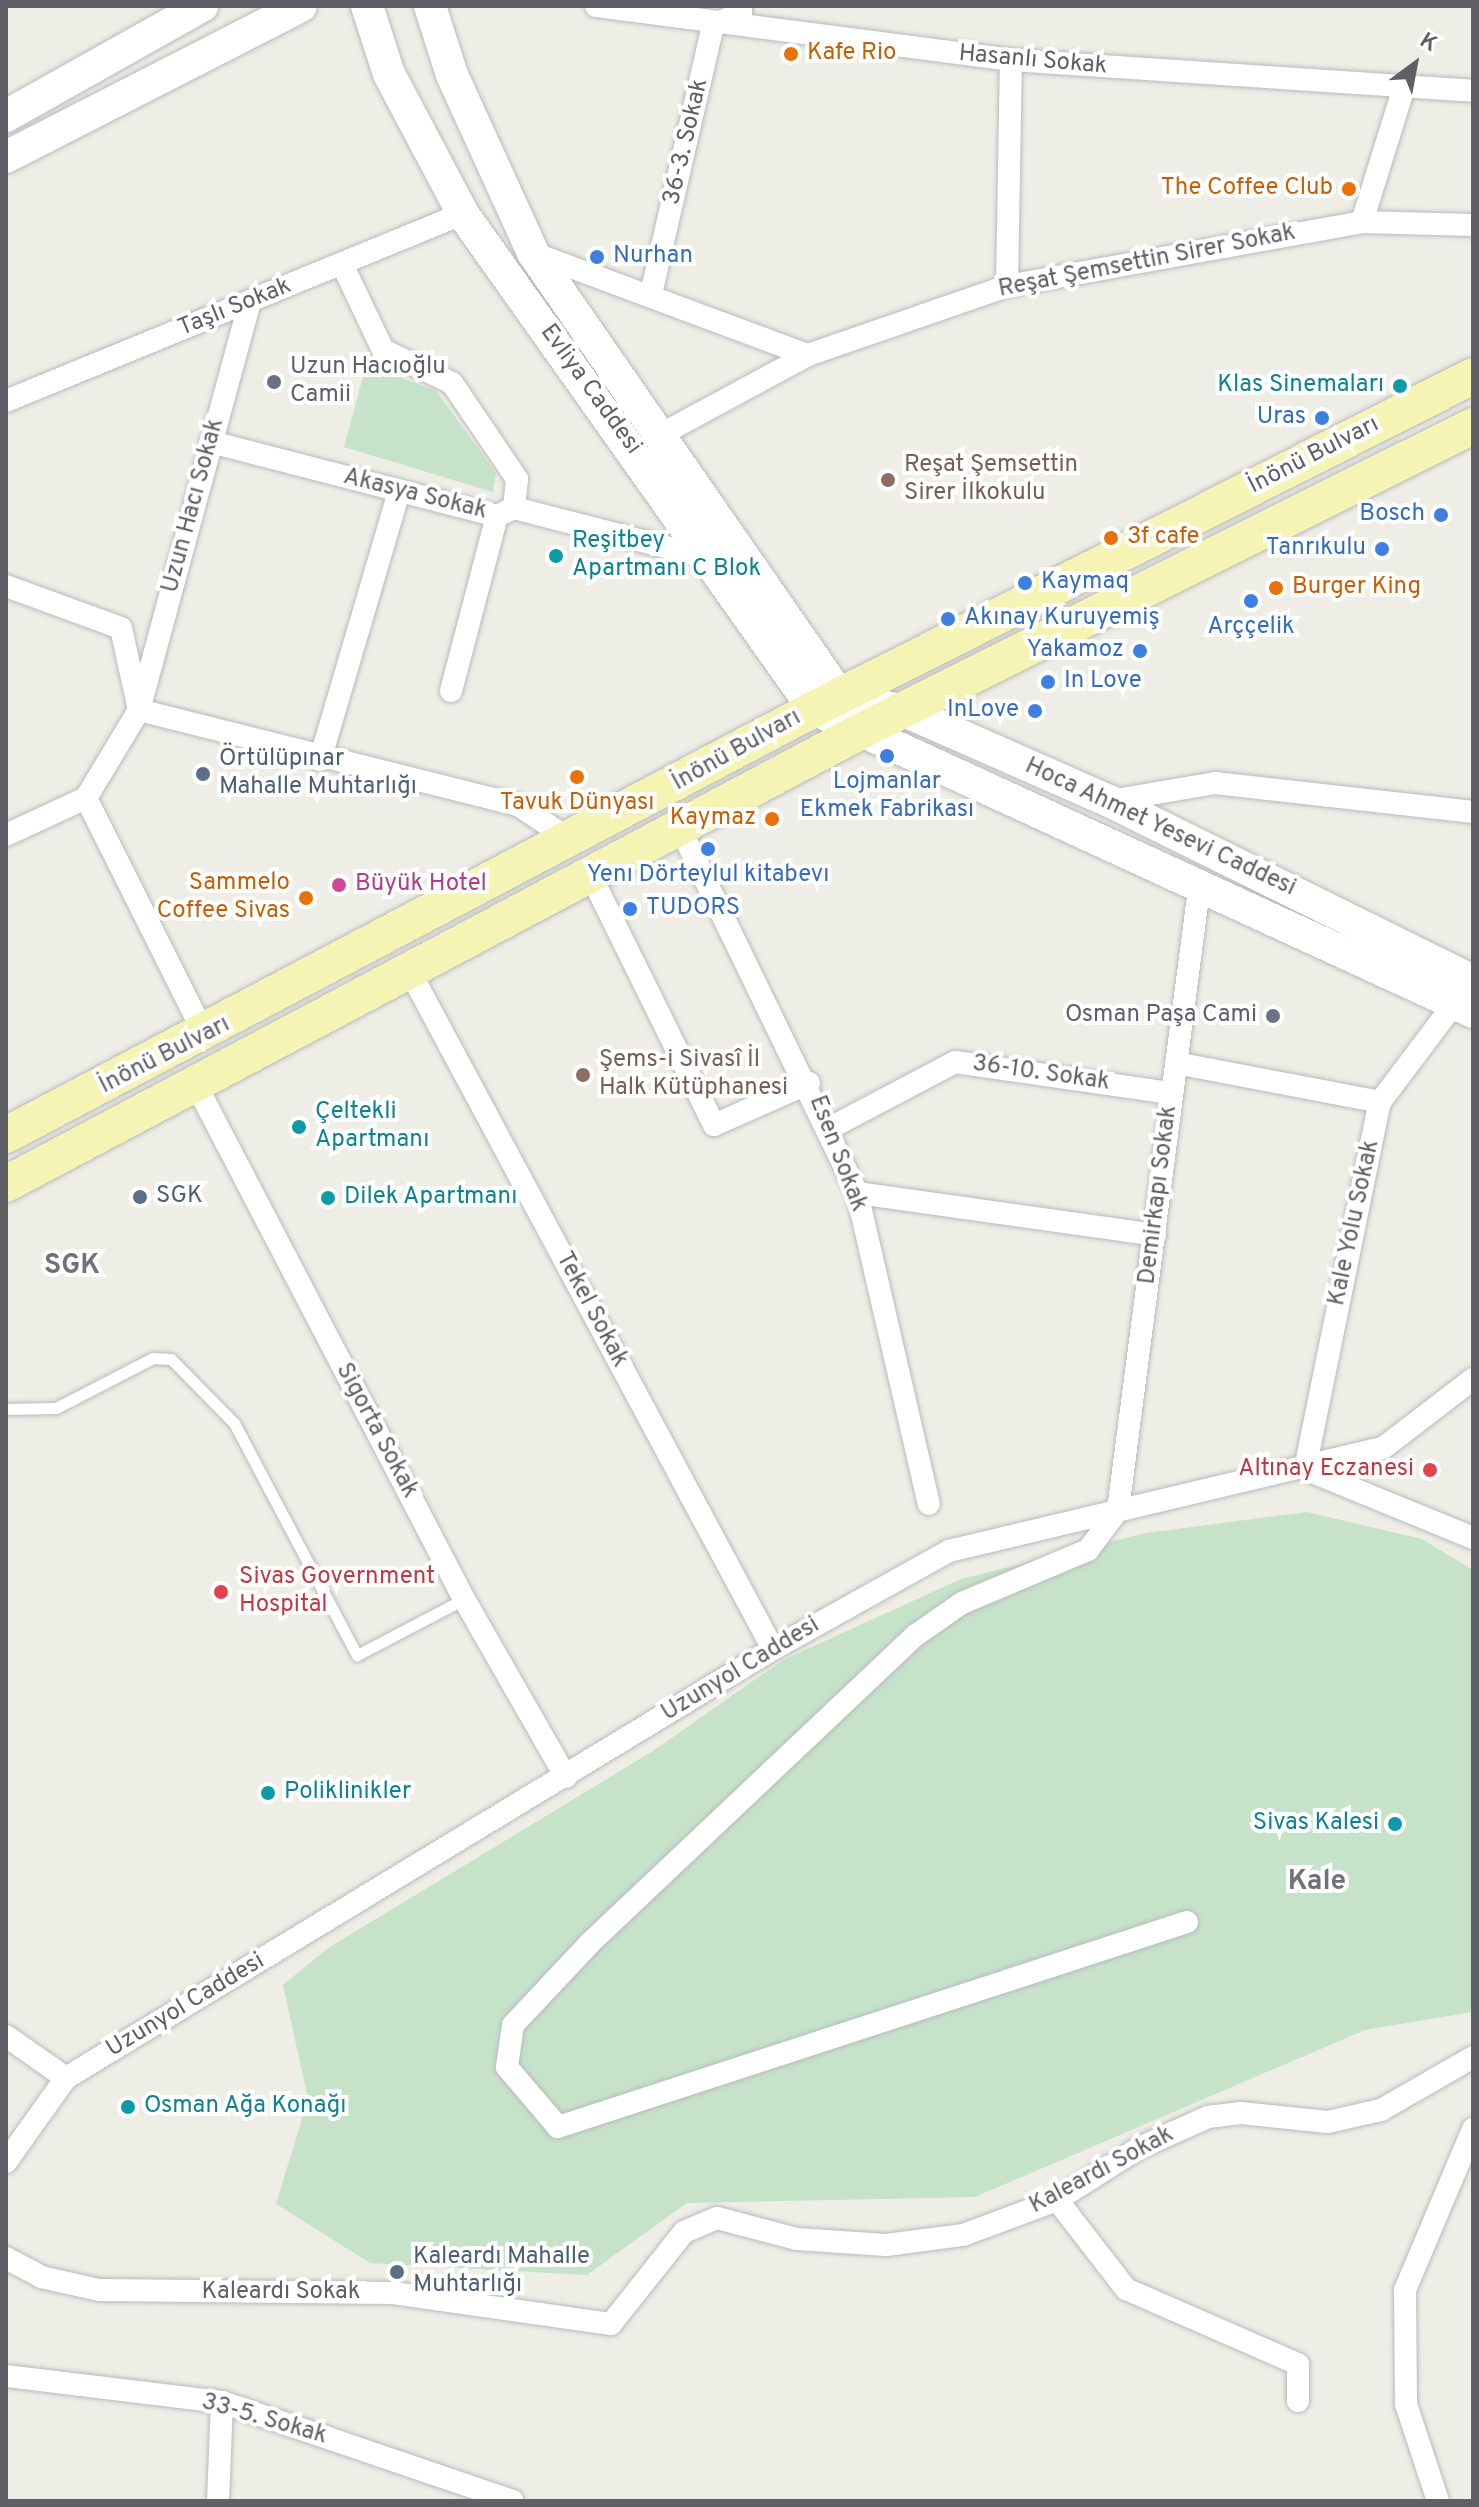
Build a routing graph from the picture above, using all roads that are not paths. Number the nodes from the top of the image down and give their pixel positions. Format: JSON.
{"nodes":[{"id":1,"x":202,"y":6,"type":"edge"},
{"id":2,"x":301,"y":6,"type":"edge"},
{"id":3,"x":367,"y":6,"type":"edge"},
{"id":4,"x":430,"y":6,"type":"edge"},
{"id":5,"x":596,"y":6,"type":"edge"},
{"id":6,"x":741,"y":6,"type":"edge"},
{"id":7,"x":713,"y":25,"type":"junction"},
{"id":8,"x":1011,"y":60,"type":"junction"},
{"id":9,"x":1404,"y":87,"type":"junction"},
{"id":10,"x":1473,"y":91,"type":"edge"},
{"id":11,"x":6,"y":116,"type":"edge"},
{"id":12,"x":6,"y":157,"type":"edge"},
{"id":13,"x":463,"y":214,"type":"junction"},
{"id":14,"x":1362,"y":222,"type":"junction"},
{"id":15,"x":1473,"y":225,"type":"edge"},
{"id":16,"x":533,"y":253,"type":"junction"},
{"id":17,"x":342,"y":264,"type":"junction"},
{"id":18,"x":1007,"y":286,"type":"junction"},
{"id":19,"x":651,"y":294,"type":"junction"},
{"id":20,"x":250,"y":302,"type":"junction"},
{"id":21,"x":808,"y":355,"type":"junction"},
{"id":22,"x":1473,"y":376,"type":"edge"},
{"id":23,"x":6,"y":401,"type":"edge"},
{"id":24,"x":1473,"y":426,"type":"edge"},
{"id":25,"x":660,"y":435,"type":"junction"},
{"id":26,"x":211,"y":442,"type":"junction"},
{"id":27,"x":399,"y":492,"type":"junction"},
{"id":28,"x":505,"y":512,"type":"junction"},
{"id":29,"x":711,"y":559,"type":"junction"},
{"id":30,"x":6,"y":586,"type":"edge"},
{"id":31,"x":451,"y":691,"type":"dead end"},
{"id":32,"x":827,"y":702,"type":"junction"},
{"id":33,"x":139,"y":710,"type":"junction"},
{"id":34,"x":907,"y":712,"type":"junction"},
{"id":35,"x":867,"y":728,"type":"junction"},
{"id":36,"x":320,"y":760,"type":"junction"},
{"id":37,"x":86,"y":798,"type":"junction"},
{"id":38,"x":1109,"y":801,"type":"junction"},
{"id":39,"x":1473,"y":812,"type":"edge"},
{"id":40,"x":680,"y":828,"type":"junction"},
{"id":41,"x":6,"y":835,"type":"edge"},
{"id":42,"x":572,"y":841,"type":"junction"},
{"id":43,"x":590,"y":874,"type":"junction"},
{"id":44,"x":1200,"y":881,"type":"junction"},
{"id":45,"x":409,"y":970,"type":"junction"},
{"id":46,"x":1469,"y":990,"type":"edge"},
{"id":47,"x":205,"y":1036,"type":"junction"},
{"id":48,"x":1176,"y":1063,"type":"junction"},
{"id":49,"x":194,"y":1081,"type":"junction"},
{"id":50,"x":809,"y":1083,"type":"junction"},
{"id":51,"x":1171,"y":1093,"type":"junction"},
{"id":52,"x":1380,"y":1102,"type":"junction"},
{"id":53,"x":830,"y":1128,"type":"junction"},
{"id":54,"x":6,"y":1135,"type":"edge"},
{"id":55,"x":6,"y":1184,"type":"edge"},
{"id":56,"x":857,"y":1193,"type":"junction"},
{"id":57,"x":1155,"y":1235,"type":"junction"},
{"id":58,"x":1473,"y":1379,"type":"edge"},
{"id":59,"x":6,"y":1409,"type":"edge"},
{"id":60,"x":1305,"y":1469,"type":"junction"},
{"id":61,"x":929,"y":1504,"type":"dead end"},
{"id":62,"x":1118,"y":1510,"type":"junction"},
{"id":63,"x":1473,"y":1538,"type":"edge"},
{"id":64,"x":464,"y":1599,"type":"junction"},
{"id":65,"x":773,"y":1649,"type":"junction"},
{"id":66,"x":566,"y":1777,"type":"junction"},
{"id":67,"x":1187,"y":1922,"type":"dead end"},
{"id":68,"x":6,"y":2036,"type":"edge"},
{"id":69,"x":6,"y":2057,"type":"edge"},
{"id":70,"x":1473,"y":2057,"type":"edge"},
{"id":71,"x":66,"y":2078,"type":"junction"},
{"id":72,"x":1473,"y":2129,"type":"edge"},
{"id":73,"x":6,"y":2162,"type":"edge"},
{"id":74,"x":1057,"y":2200,"type":"junction"},
{"id":75,"x":6,"y":2258,"type":"edge"},
{"id":76,"x":6,"y":2376,"type":"edge"},
{"id":77,"x":1298,"y":2401,"type":"dead end"},
{"id":78,"x":222,"y":2402,"type":"junction"},
{"id":79,"x":218,"y":2501,"type":"edge"},
{"id":80,"x":513,"y":2501,"type":"edge"},
{"id":81,"x":1438,"y":2501,"type":"edge"}],
"edges":[{"from":1,"to":11,"type":"main road"},
{"from":2,"to":12,"type":"main road"},
{"from":3,"to":13,"type":"main road","name":"Evliya Caddesi"},
{"from":4,"to":16,"type":"main road","name":"Evliya Caddesi"},
{"from":5,"to":7,"type":"street","name":"Hasanlı Sokak"},
{"from":6,"to":7,"type":"street"},
{"from":7,"to":8,"type":"street","name":"Hasanlı Sokak"},
{"from":7,"to":19,"type":"street","name":"36-3. Sokak"},
{"from":8,"to":9,"type":"street","name":"Hasanlı Sokak"},
{"from":8,"to":18,"type":"street"},
{"from":9,"to":10,"type":"street","name":"Hasanlı Sokak"},
{"from":9,"to":14,"type":"street"},
{"from":13,"to":17,"type":"street","name":"Taşlı Sokak"},
{"from":13,"to":29,"type":"main road","name":"Evliya Caddesi"},
{"from":14,"to":15,"type":"street","name":"Reşat Şemsettin Sirer Sokak"},
{"from":14,"to":18,"type":"street","name":"Reşat Şemsettin Sirer Sokak"},
{"from":16,"to":19,"type":"street"},
{"from":16,"to":25,"type":"main road","name":"Evliya Caddesi"},
{"from":17,"to":20,"type":"street","name":"Taşlı Sokak"},
{"from":17,"to":28,"type":"street"},
{"from":18,"to":21,"type":"street","name":"Reşat Şemsettin Sirer Sokak"},
{"from":19,"to":21,"type":"street"},
{"from":20,"to":23,"type":"street","name":"Taşlı Sokak"},
{"from":20,"to":26,"type":"street","name":"Uzun Hacı Sokak"},
{"from":21,"to":25,"type":"street","name":"Reşat Şemsettin Sirer Sokak"},
{"from":22,"to":32,"type":"main road","name":"İnönü Bulvarı"},
{"from":24,"to":34,"type":"main road","name":"İnönü Bulvarı"},
{"from":25,"to":32,"type":"main road","name":"Evliya Caddesi"},
{"from":26,"to":27,"type":"street","name":"Akasya Sokak"},
{"from":26,"to":33,"type":"street","name":"Uzun Hacı Sokak"},
{"from":27,"to":28,"type":"street","name":"Akasya Sokak"},
{"from":27,"to":36,"type":"street"},
{"from":28,"to":29,"type":"street","name":"Akasya Sokak"},
{"from":28,"to":31,"type":"street"},
{"from":29,"to":32,"type":"main road","name":"Evliya Caddesi"},
{"from":30,"to":33,"type":"street"},
{"from":32,"to":34,"type":"main road","name":"Hoca Ahmet Yesevi Caddesi"},
{"from":32,"to":35,"type":"main road"},
{"from":32,"to":42,"type":"main road","name":"İnönü Bulvarı"},
{"from":33,"to":36,"type":"street"},
{"from":33,"to":37,"type":"street","name":"Uzun Hacı Sokak"},
{"from":34,"to":35,"type":"main road","name":"İnönü Bulvarı"},
{"from":34,"to":38,"type":"main road","name":"Hoca Ahmet Yesevi Caddesi"},
{"from":35,"to":40,"type":"main road","name":"İnönü Bulvarı"},
{"from":35,"to":44,"type":"main road","name":"Hoca Ahmet Yesevi Caddesi"},
{"from":36,"to":42,"type":"street"},
{"from":37,"to":41,"type":"street"},
{"from":37,"to":47,"type":"street"},
{"from":38,"to":39,"type":"street"},
{"from":38,"to":46,"type":"main road","name":"Hoca Ahmet Yesevi Caddesi"},
{"from":40,"to":43,"type":"main road","name":"İnönü Bulvarı"},
{"from":40,"to":50,"type":"street","name":"Esen Sokak"},
{"from":42,"to":47,"type":"main road","name":"İnönü Bulvarı"},
{"from":43,"to":45,"type":"main road","name":"İnönü Bulvarı"},
{"from":43,"to":50,"type":"street"},
{"from":44,"to":46,"type":"main road","name":"Hoca Ahmet Yesevi Caddesi"},
{"from":44,"to":48,"type":"street","name":"Demirkapı Sokak"},
{"from":45,"to":49,"type":"main road","name":"İnönü Bulvarı"},
{"from":45,"to":65,"type":"street","name":"Tekel Sokak"},
{"from":46,"to":52,"type":"street","name":"Kale Yolu Sokak"},
{"from":47,"to":54,"type":"main road","name":"İnönü Bulvarı"},
{"from":48,"to":51,"type":"street","name":"Demirkapı Sokak"},
{"from":48,"to":52,"type":"street"},
{"from":49,"to":55,"type":"main road","name":"İnönü Bulvarı"},
{"from":49,"to":64,"type":"street","name":"Sigorta Sokak"},
{"from":50,"to":53,"type":"street","name":"Esen Sokak"},
{"from":51,"to":53,"type":"street","name":"36-10. Sokak"},
{"from":51,"to":57,"type":"street","name":"Demirkapı Sokak"},
{"from":52,"to":60,"type":"street","name":"Kale Yolu Sokak"},
{"from":53,"to":56,"type":"street","name":"Esen Sokak"},
{"from":56,"to":57,"type":"street"},
{"from":56,"to":61,"type":"street","name":"Esen Sokak"},
{"from":57,"to":62,"type":"street","name":"Demirkapı Sokak"},
{"from":58,"to":60,"type":"street","name":"Uzunyol Caddesi"},
{"from":59,"to":64,"type":"lane"},
{"from":60,"to":62,"type":"street","name":"Uzunyol Caddesi"},
{"from":60,"to":63,"type":"street"},
{"from":62,"to":65,"type":"street","name":"Uzunyol Caddesi"},
{"from":62,"to":67,"type":"street"},
{"from":64,"to":66,"type":"street","name":"Sigorta Sokak"},
{"from":65,"to":66,"type":"street","name":"Uzunyol Caddesi"},
{"from":66,"to":71,"type":"street","name":"Uzunyol Caddesi"},
{"from":68,"to":71,"type":"street"},
{"from":69,"to":71,"type":"street"},
{"from":70,"to":74,"type":"street","name":"Kaleardı Sokak"},
{"from":71,"to":73,"type":"street"},
{"from":72,"to":81,"type":"street"},
{"from":74,"to":75,"type":"street","name":"Kaleardı Sokak"},
{"from":74,"to":77,"type":"street"},
{"from":76,"to":78,"type":"street","name":"33-5. Sokak"},
{"from":78,"to":79,"type":"street"},
{"from":78,"to":80,"type":"street","name":"33-5. Sokak"}]}
